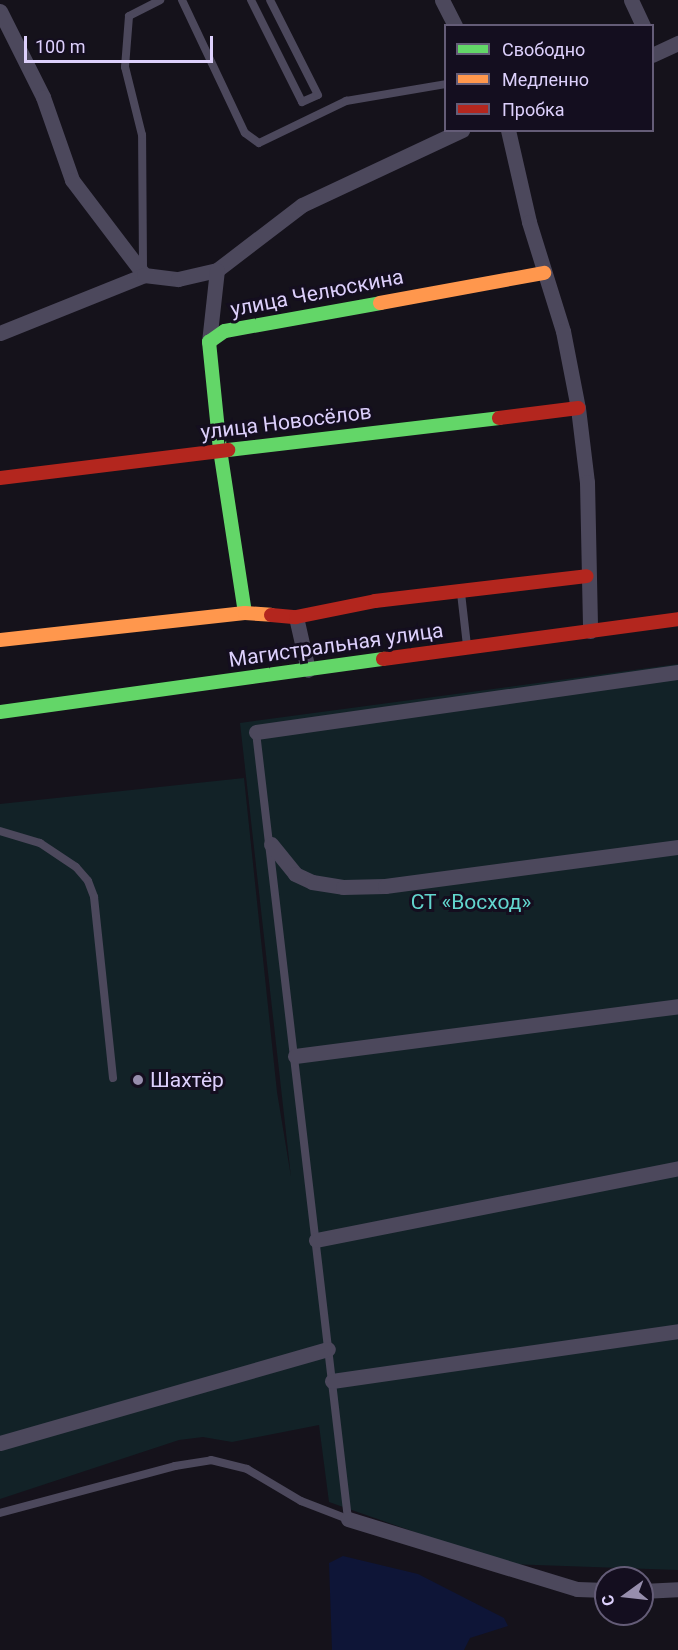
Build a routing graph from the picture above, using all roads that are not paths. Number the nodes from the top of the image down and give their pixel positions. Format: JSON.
{"nodes":[{"id":1,"x":160,"y":0,"type":"edge"},
{"id":2,"x":182,"y":0,"type":"edge"},
{"id":3,"x":251,"y":0,"type":"edge"},
{"id":4,"x":270,"y":0,"type":"edge"},
{"id":5,"x":442,"y":0,"type":"edge"},
{"id":6,"x":631,"y":0,"type":"edge"},
{"id":7,"x":0,"y":11,"type":"edge"},
{"id":8,"x":454,"y":24,"type":"edge"},
{"id":9,"x":642,"y":24,"type":"edge"},
{"id":10,"x":678,"y":43,"type":"edge"},
{"id":11,"x":654,"y":51,"type":"edge"},
{"id":12,"x":444,"y":84,"type":"edge"},
{"id":13,"x":458,"y":132,"type":"edge"},
{"id":14,"x":509,"y":132,"type":"edge"},
{"id":15,"x":217,"y":270,"type":"junction"},
{"id":16,"x":544,"y":273,"type":"junction"},
{"id":17,"x":144,"y":275,"type":"junction"},
{"id":18,"x":0,"y":333,"type":"edge"},
{"id":19,"x":209,"y":342,"type":"junction"},
{"id":20,"x":578,"y":408,"type":"junction"},
{"id":21,"x":220,"y":450,"type":"junction"},
{"id":22,"x":0,"y":478,"type":"edge"},
{"id":23,"x":587,"y":576,"type":"junction"},
{"id":24,"x":461,"y":591,"type":"junction"},
{"id":25,"x":244,"y":613,"type":"junction"},
{"id":26,"x":296,"y":617,"type":"junction"},
{"id":27,"x":678,"y":619,"type":"edge"},
{"id":28,"x":590,"y":631,"type":"junction"},
{"id":29,"x":0,"y":640,"type":"edge"},
{"id":30,"x":467,"y":648,"type":"junction"},
{"id":31,"x":308,"y":670,"type":"junction"},
{"id":32,"x":678,"y":672,"type":"edge"},
{"id":33,"x":0,"y":712,"type":"edge"},
{"id":34,"x":256,"y":732,"type":"joint"},
{"id":35,"x":0,"y":831,"type":"edge"},
{"id":36,"x":271,"y":844,"type":"junction"},
{"id":37,"x":678,"y":847,"type":"edge"},
{"id":38,"x":678,"y":1006,"type":"edge"},
{"id":39,"x":295,"y":1056,"type":"junction"},
{"id":40,"x":113,"y":1078,"type":"dead end"},
{"id":41,"x":678,"y":1168,"type":"edge"},
{"id":42,"x":316,"y":1240,"type":"junction"},
{"id":43,"x":678,"y":1331,"type":"edge"},
{"id":44,"x":328,"y":1349,"type":"junction"},
{"id":45,"x":332,"y":1381,"type":"junction"},
{"id":46,"x":0,"y":1443,"type":"edge"},
{"id":47,"x":0,"y":1513,"type":"edge"},
{"id":48,"x":348,"y":1519,"type":"junction"},
{"id":49,"x":678,"y":1589,"type":"edge"},
{"id":50,"x":594,"y":1590,"type":"edge"},
{"id":51,"x":654,"y":1590,"type":"edge"}],
"edges":[{"from":1,"to":17,"type":"lane"},
{"from":2,"to":12,"type":"lane"},
{"from":3,"to":4,"type":"lane"},
{"from":5,"to":8,"type":"street"},
{"from":6,"to":9,"type":"street"},
{"from":7,"to":17,"type":"street"},
{"from":10,"to":11,"type":"street"},
{"from":13,"to":15,"type":"street"},
{"from":14,"to":16,"type":"street"},
{"from":15,"to":17,"type":"street"},
{"from":15,"to":19,"type":"street"},
{"from":16,"to":19,"type":"street","name":"улица Челюскина"},
{"from":16,"to":20,"type":"street"},
{"from":17,"to":18,"type":"street"},
{"from":19,"to":21,"type":"street","name":"улица Челюскина"},
{"from":20,"to":21,"type":"street","name":"улица Новосёлов"},
{"from":20,"to":23,"type":"street"},
{"from":21,"to":22,"type":"street","name":"улица Новосёлов"},
{"from":21,"to":25,"type":"street","name":"улица Челюскина"},
{"from":23,"to":24,"type":"street","name":"Магистральная улица"},
{"from":23,"to":28,"type":"street"},
{"from":24,"to":26,"type":"street","name":"Магистральная улица"},
{"from":24,"to":30,"type":"lane"},
{"from":25,"to":26,"type":"street","name":"Магистральная улица"},
{"from":25,"to":29,"type":"street","name":"Магистральная улица"},
{"from":26,"to":31,"type":"street"},
{"from":27,"to":28,"type":"street","name":"Магистральная улица"},
{"from":28,"to":30,"type":"street","name":"Магистральная улица"},
{"from":30,"to":31,"type":"street","name":"Магистральная улица"},
{"from":31,"to":33,"type":"street","name":"Магистральная улица"},
{"from":32,"to":34,"type":"street"},
{"from":34,"to":36,"type":"lane"},
{"from":35,"to":40,"type":"lane"},
{"from":36,"to":37,"type":"street"},
{"from":36,"to":39,"type":"lane"},
{"from":38,"to":39,"type":"street"},
{"from":39,"to":42,"type":"lane"},
{"from":41,"to":42,"type":"street"},
{"from":42,"to":44,"type":"lane"},
{"from":43,"to":45,"type":"street"},
{"from":44,"to":45,"type":"lane"},
{"from":44,"to":46,"type":"street"},
{"from":45,"to":48,"type":"lane"},
{"from":47,"to":48,"type":"lane"},
{"from":48,"to":50,"type":"street"},
{"from":49,"to":51,"type":"street"}]}
